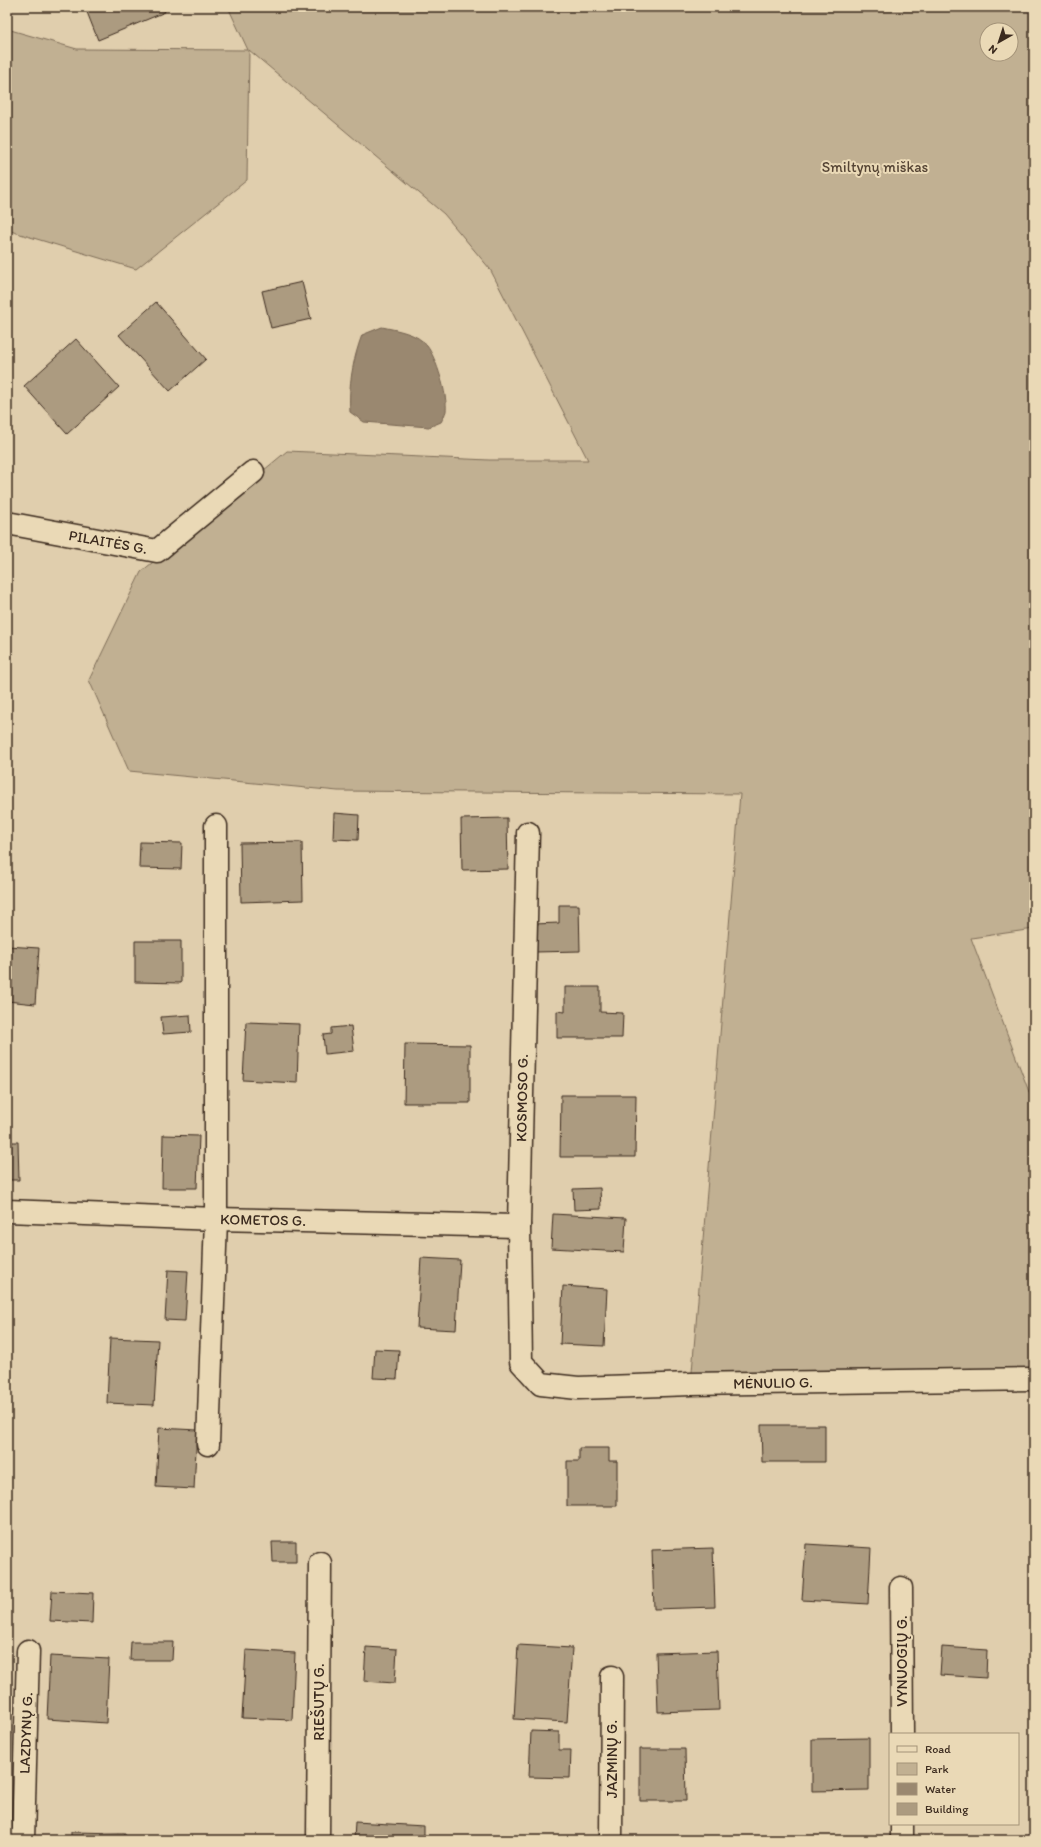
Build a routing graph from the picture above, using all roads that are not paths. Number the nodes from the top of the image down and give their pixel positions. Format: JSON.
{"nodes":[{"id":1,"x":253,"y":472,"type":"dead end"},
{"id":2,"x":7,"y":523,"type":"edge"},
{"id":3,"x":216,"y":826,"type":"dead end"},
{"id":4,"x":528,"y":833,"type":"dead end"},
{"id":5,"x":7,"y":1211,"type":"edge"},
{"id":6,"x":216,"y":1219,"type":"junction"},
{"id":7,"x":519,"y":1226,"type":"junction"},
{"id":8,"x":521,"y":1362,"type":"joint"},
{"id":9,"x":1034,"y":1379,"type":"edge"},
{"id":10,"x":208,"y":1444,"type":"dead end"},
{"id":11,"x":320,"y":1563,"type":"dead end"},
{"id":12,"x":901,"y":1588,"type":"dead end"},
{"id":13,"x":28,"y":1651,"type":"dead end"},
{"id":14,"x":612,"y":1677,"type":"dead end"},
{"id":15,"x":902,"y":1733,"type":"edge"},
{"id":16,"x":902,"y":1825,"type":"edge"},
{"id":17,"x":23,"y":1840,"type":"edge"},
{"id":18,"x":318,"y":1840,"type":"edge"},
{"id":19,"x":611,"y":1840,"type":"edge"},
{"id":20,"x":902,"y":1840,"type":"edge"}],
"edges":[{"from":1,"to":2,"type":"street","name":"PILAITĖS G."},
{"from":3,"to":6,"type":"street"},
{"from":4,"to":7,"type":"street","name":"KOSMOSO G."},
{"from":5,"to":6,"type":"street","name":"KOMETOS G."},
{"from":6,"to":7,"type":"street","name":"KOMETOS G."},
{"from":6,"to":10,"type":"street"},
{"from":7,"to":8,"type":"street","name":"KOSMOSO G."},
{"from":8,"to":9,"type":"street","name":"MĖNULIO G."},
{"from":11,"to":18,"type":"street","name":"RIEŠUTŲ G."},
{"from":12,"to":15,"type":"street","name":"VYNUOGIŲ G."},
{"from":13,"to":17,"type":"street","name":"LAZDYNŲ G."},
{"from":14,"to":19,"type":"street","name":"JAZMINŲ G."},
{"from":16,"to":20,"type":"street"}]}
